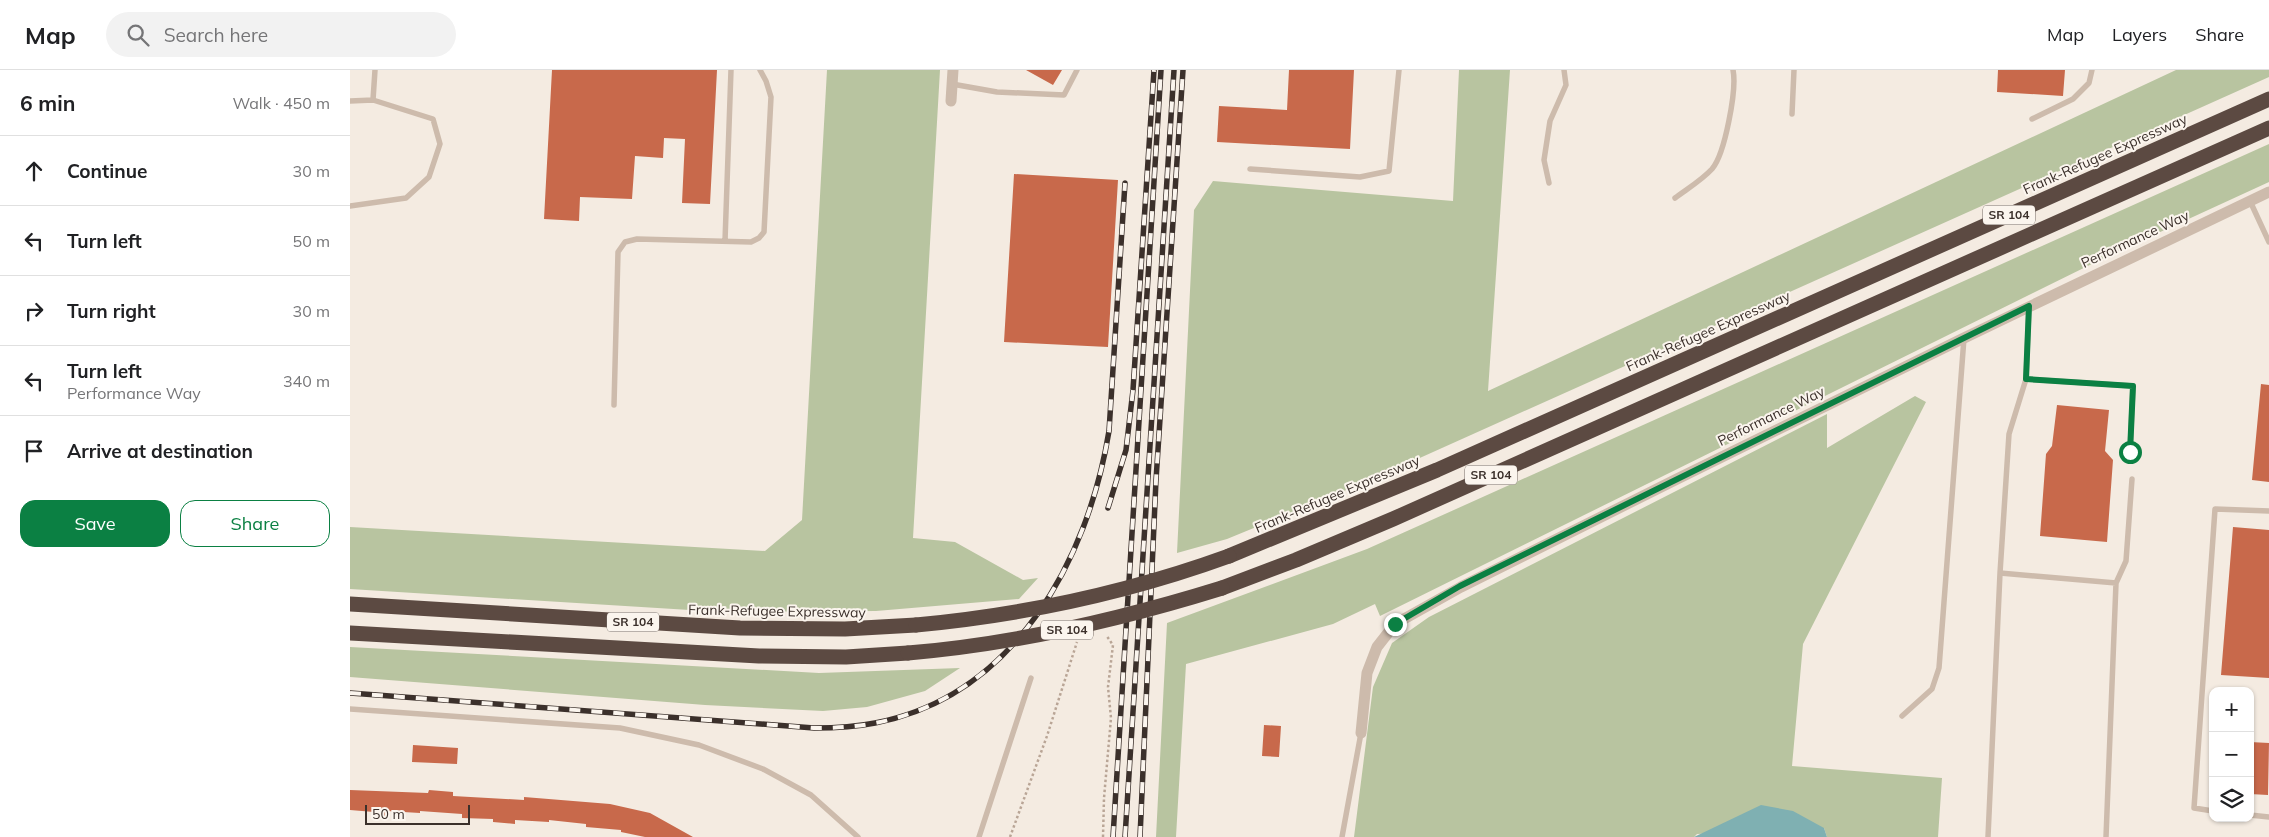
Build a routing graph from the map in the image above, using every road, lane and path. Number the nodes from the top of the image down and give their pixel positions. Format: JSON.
{"nodes":[{"id":1,"x":375,"y":70,"type":"edge"},
{"id":2,"x":731,"y":70,"type":"edge"},
{"id":3,"x":760,"y":70,"type":"edge"},
{"id":4,"x":953,"y":70,"type":"edge"},
{"id":5,"x":1077,"y":70,"type":"edge"},
{"id":6,"x":1399,"y":70,"type":"edge"},
{"id":7,"x":1564,"y":70,"type":"edge"},
{"id":8,"x":1733,"y":70,"type":"edge"},
{"id":9,"x":1794,"y":70,"type":"edge"},
{"id":10,"x":2092,"y":70,"type":"edge"},
{"id":11,"x":952,"y":84,"type":"junction"},
{"id":12,"x":2269,"y":99,"type":"edge"},
{"id":13,"x":373,"y":100,"type":"junction"},
{"id":14,"x":350,"y":101,"type":"edge"},
{"id":15,"x":951,"y":101,"type":"dead end"},
{"id":16,"x":1792,"y":114,"type":"dead end"},
{"id":17,"x":2032,"y":119,"type":"dead end"},
{"id":18,"x":2269,"y":128,"type":"edge"},
{"id":19,"x":1250,"y":169,"type":"dead end"},
{"id":20,"x":1549,"y":183,"type":"dead end"},
{"id":21,"x":2269,"y":192,"type":"edge"},
{"id":22,"x":1674,"y":198,"type":"dead end"},
{"id":23,"x":2250,"y":201,"type":"junction"},
{"id":24,"x":350,"y":206,"type":"edge"},
{"id":25,"x":725,"y":241,"type":"junction"},
{"id":26,"x":2269,"y":242,"type":"edge"},
{"id":27,"x":2029,"y":306,"type":"junction"},
{"id":28,"x":1964,"y":338,"type":"junction"},
{"id":29,"x":2026,"y":379,"type":"junction"},
{"id":30,"x":614,"y":405,"type":"dead end"},
{"id":31,"x":2130,"y":452,"type":"dead end"},
{"id":32,"x":2132,"y":479,"type":"dead end"},
{"id":33,"x":2269,"y":512,"type":"edge"},
{"id":34,"x":2000,"y":573,"type":"junction"},
{"id":35,"x":2116,"y":582,"type":"junction"},
{"id":36,"x":350,"y":604,"type":"edge"},
{"id":37,"x":350,"y":633,"type":"edge"},
{"id":38,"x":1104,"y":634,"type":"dead end"},
{"id":39,"x":1081,"y":638,"type":"dead end"},
{"id":40,"x":1031,"y":678,"type":"dead end"},
{"id":41,"x":350,"y":709,"type":"edge"},
{"id":42,"x":1902,"y":716,"type":"dead end"},
{"id":43,"x":1361,"y":733,"type":"joint"},
{"id":44,"x":2209,"y":810,"type":"edge"},
{"id":45,"x":2254,"y":815,"type":"edge"},
{"id":46,"x":2269,"y":817,"type":"edge"},
{"id":47,"x":858,"y":837,"type":"edge"},
{"id":48,"x":979,"y":837,"type":"edge"},
{"id":49,"x":1010,"y":837,"type":"edge"},
{"id":50,"x":1103,"y":837,"type":"edge"},
{"id":51,"x":1342,"y":837,"type":"edge"},
{"id":52,"x":1988,"y":837,"type":"edge"},
{"id":53,"x":2106,"y":837,"type":"edge"}],
"edges":[{"from":1,"to":13,"type":"lane"},
{"from":2,"to":25,"type":"lane"},
{"from":3,"to":25,"type":"lane"},
{"from":4,"to":11,"type":"street"},
{"from":5,"to":11,"type":"lane"},
{"from":6,"to":19,"type":"lane"},
{"from":7,"to":20,"type":"lane"},
{"from":8,"to":22,"type":"lane"},
{"from":9,"to":16,"type":"lane"},
{"from":10,"to":17,"type":"lane"},
{"from":11,"to":15,"type":"street"},
{"from":12,"to":36,"type":"highway","name":"Frank-Refugee Expressway","number":"SR 104","bridge":true},
{"from":13,"to":14,"type":"lane"},
{"from":13,"to":24,"type":"lane"},
{"from":18,"to":37,"type":"highway","number":"SR 104","bridge":true},
{"from":21,"to":23,"type":"street","name":"Performance Way"},
{"from":23,"to":26,"type":"lane"},
{"from":23,"to":27,"type":"street","name":"Performance Way"},
{"from":25,"to":30,"type":"lane"},
{"from":27,"to":28,"type":"street","name":"Performance Way"},
{"from":27,"to":29,"type":"lane"},
{"from":28,"to":42,"type":"lane"},
{"from":28,"to":43,"type":"street","name":"Performance Way"},
{"from":29,"to":31,"type":"lane"},
{"from":29,"to":34,"type":"lane"},
{"from":32,"to":35,"type":"lane"},
{"from":33,"to":44,"type":"lane"},
{"from":34,"to":35,"type":"lane"},
{"from":34,"to":52,"type":"lane"},
{"from":35,"to":53,"type":"lane"},
{"from":38,"to":50,"type":"path"},
{"from":39,"to":49,"type":"path"},
{"from":40,"to":48,"type":"lane"},
{"from":41,"to":47,"type":"lane"},
{"from":43,"to":51,"type":"lane"},
{"from":45,"to":46,"type":"lane"}]}
